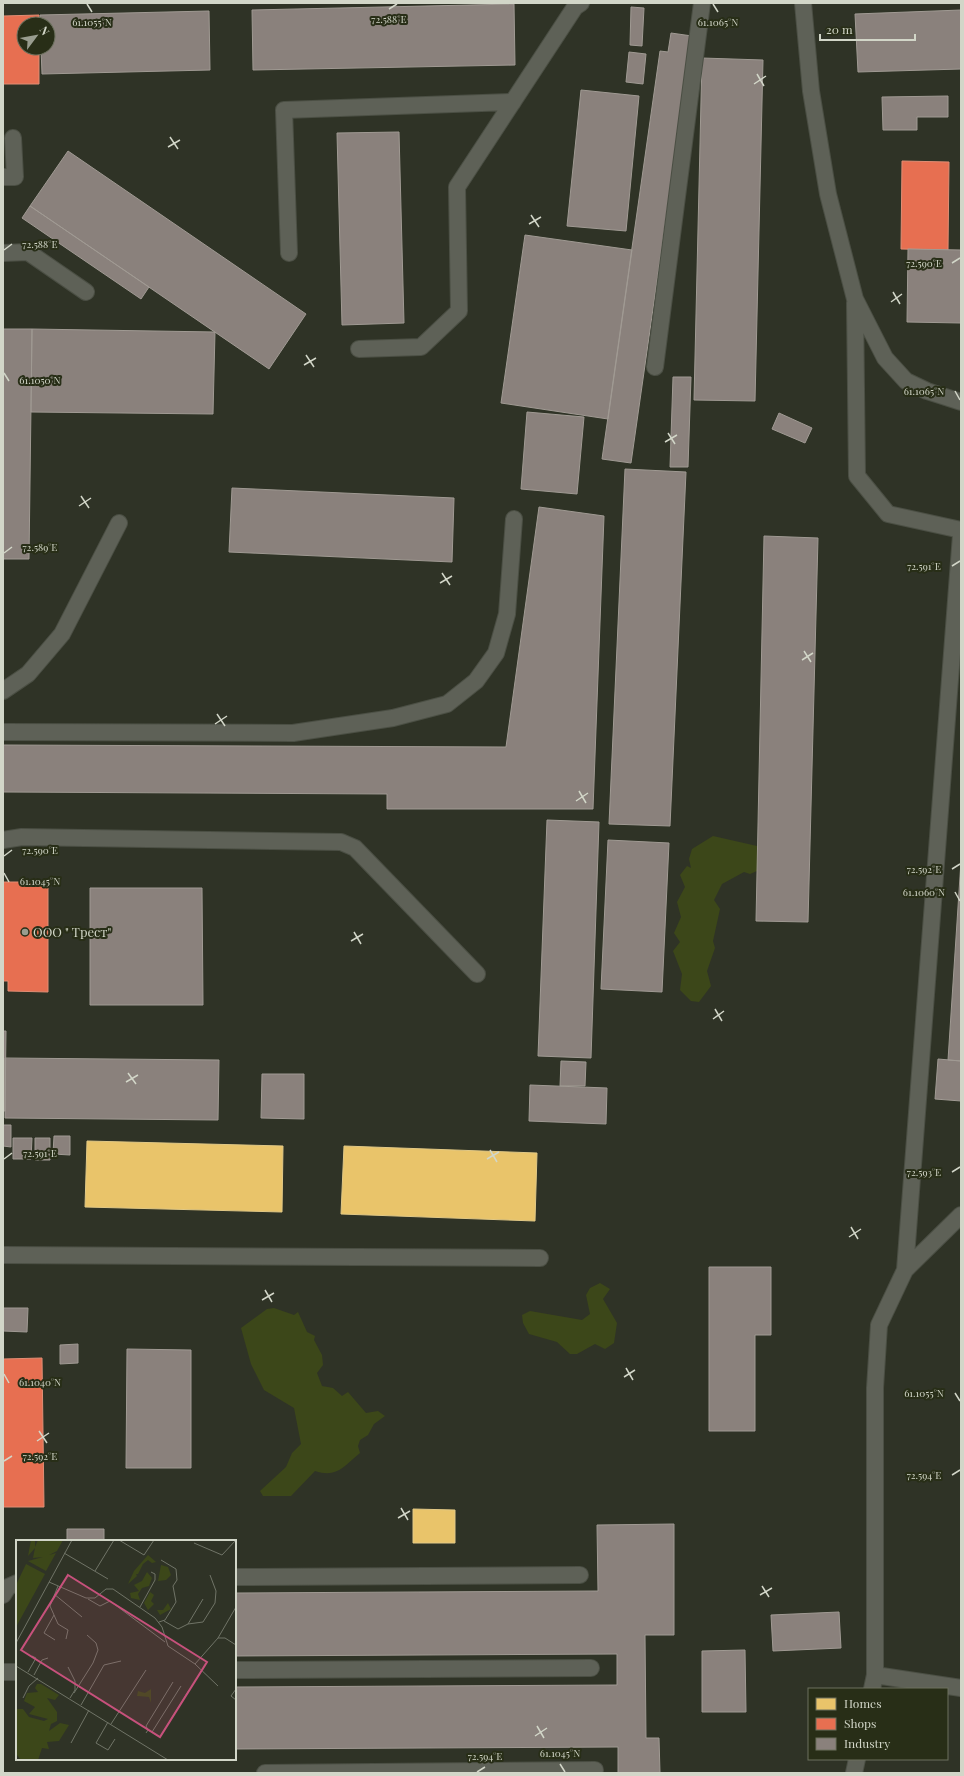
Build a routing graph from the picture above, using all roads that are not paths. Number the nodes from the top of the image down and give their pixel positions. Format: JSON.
{"nodes":[{"id":1,"x":581,"y":3,"type":"edge"},
{"id":2,"x":702,"y":3,"type":"edge"},
{"id":3,"x":803,"y":3,"type":"edge"},
{"id":4,"x":513,"y":102,"type":"junction"},
{"id":5,"x":13,"y":138,"type":"dead end"},
{"id":6,"x":3,"y":177,"type":"edge"},
{"id":7,"x":3,"y":253,"type":"edge"},
{"id":8,"x":289,"y":253,"type":"dead end"},
{"id":9,"x":86,"y":292,"type":"dead end"},
{"id":10,"x":855,"y":299,"type":"junction"},
{"id":11,"x":359,"y":349,"type":"dead end"},
{"id":12,"x":655,"y":367,"type":"dead end"},
{"id":13,"x":961,"y":402,"type":"edge"},
{"id":14,"x":514,"y":519,"type":"dead end"},
{"id":15,"x":119,"y":523,"type":"dead end"},
{"id":16,"x":961,"y":530,"type":"edge"},
{"id":17,"x":961,"y":535,"type":"edge"},
{"id":18,"x":3,"y":691,"type":"edge"},
{"id":19,"x":3,"y":732,"type":"edge"},
{"id":20,"x":3,"y":840,"type":"edge"},
{"id":21,"x":477,"y":974,"type":"dead end"},
{"id":22,"x":961,"y":1215,"type":"edge"},
{"id":23,"x":3,"y":1255,"type":"edge"},
{"id":24,"x":540,"y":1258,"type":"dead end"},
{"id":25,"x":905,"y":1270,"type":"junction"},
{"id":26,"x":580,"y":1575,"type":"dead end"},
{"id":27,"x":236,"y":1577,"type":"edge"},
{"id":28,"x":16,"y":1583,"type":"edge"},
{"id":29,"x":3,"y":1595,"type":"edge"},
{"id":30,"x":591,"y":1668,"type":"dead end"},
{"id":31,"x":236,"y":1670,"type":"edge"},
{"id":32,"x":3,"y":1672,"type":"edge"},
{"id":33,"x":16,"y":1672,"type":"edge"},
{"id":34,"x":873,"y":1682,"type":"edge"},
{"id":35,"x":961,"y":1688,"type":"edge"},
{"id":36,"x":857,"y":1760,"type":"edge"},
{"id":37,"x":595,"y":1770,"type":"dead end"},
{"id":38,"x":265,"y":1773,"type":"edge"},
{"id":39,"x":854,"y":1773,"type":"edge"}],
"edges":[{"from":1,"to":4,"type":"lane"},
{"from":2,"to":12,"type":"lane"},
{"from":3,"to":10,"type":"lane"},
{"from":4,"to":8,"type":"lane"},
{"from":4,"to":11,"type":"lane"},
{"from":5,"to":6,"type":"lane"},
{"from":7,"to":9,"type":"lane"},
{"from":10,"to":13,"type":"lane"},
{"from":10,"to":16,"type":"lane"},
{"from":14,"to":19,"type":"lane"},
{"from":15,"to":18,"type":"lane"},
{"from":17,"to":25,"type":"lane"},
{"from":20,"to":21,"type":"lane"},
{"from":22,"to":25,"type":"lane"},
{"from":23,"to":24,"type":"lane"},
{"from":25,"to":34,"type":"lane"},
{"from":26,"to":27,"type":"lane"},
{"from":28,"to":29,"type":"lane"},
{"from":30,"to":31,"type":"lane"},
{"from":32,"to":33,"type":"lane"},
{"from":34,"to":35,"type":"lane"},
{"from":36,"to":39,"type":"lane"},
{"from":37,"to":38,"type":"lane"}]}
